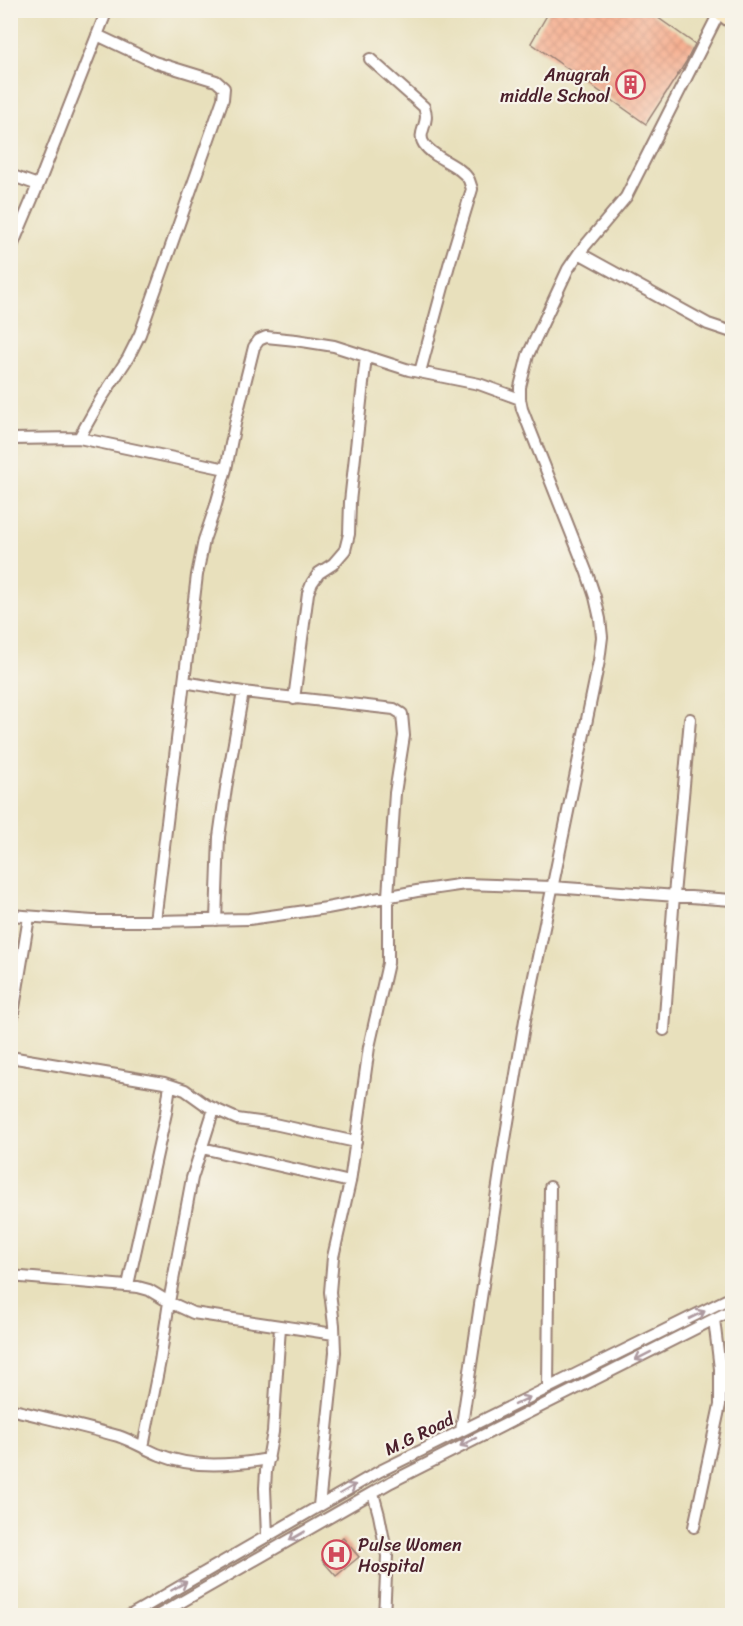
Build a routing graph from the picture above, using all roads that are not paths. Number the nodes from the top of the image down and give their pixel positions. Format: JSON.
{"nodes":[{"id":1,"x":107,"y":10,"type":"edge"},
{"id":2,"x":720,"y":11,"type":"edge"},
{"id":3,"x":732,"y":20,"type":"edge"},
{"id":4,"x":97,"y":35,"type":"junction"},
{"id":5,"x":370,"y":58,"type":"dead end"},
{"id":6,"x":10,"y":175,"type":"edge"},
{"id":7,"x":38,"y":185,"type":"junction"},
{"id":8,"x":10,"y":251,"type":"edge"},
{"id":9,"x":579,"y":253,"type":"junction"},
{"id":10,"x":732,"y":332,"type":"edge"},
{"id":11,"x":366,"y":356,"type":"junction"},
{"id":12,"x":420,"y":372,"type":"junction"},
{"id":13,"x":520,"y":399,"type":"junction"},
{"id":14,"x":79,"y":438,"type":"junction"},
{"id":15,"x":10,"y":439,"type":"edge"},
{"id":16,"x":226,"y":469,"type":"junction"},
{"id":17,"x":184,"y":682,"type":"junction"},
{"id":18,"x":243,"y":692,"type":"junction"},
{"id":19,"x":294,"y":699,"type":"junction"},
{"id":20,"x":690,"y":719,"type":"dead end"},
{"id":21,"x":552,"y":887,"type":"junction"},
{"id":22,"x":674,"y":895,"type":"junction"},
{"id":23,"x":388,"y":896,"type":"junction"},
{"id":24,"x":732,"y":900,"type":"edge"},
{"id":25,"x":10,"y":915,"type":"edge"},
{"id":26,"x":29,"y":917,"type":"junction"},
{"id":27,"x":216,"y":920,"type":"junction"},
{"id":28,"x":154,"y":921,"type":"junction"},
{"id":29,"x":664,"y":1030,"type":"dead end"},
{"id":30,"x":10,"y":1032,"type":"edge"},
{"id":31,"x":10,"y":1057,"type":"edge"},
{"id":32,"x":170,"y":1084,"type":"junction"},
{"id":33,"x":214,"y":1109,"type":"junction"},
{"id":34,"x":356,"y":1142,"type":"junction"},
{"id":35,"x":202,"y":1148,"type":"junction"},
{"id":36,"x":350,"y":1182,"type":"junction"},
{"id":37,"x":550,"y":1187,"type":"dead end"},
{"id":38,"x":10,"y":1276,"type":"edge"},
{"id":39,"x":128,"y":1285,"type":"junction"},
{"id":40,"x":732,"y":1297,"type":"edge"},
{"id":41,"x":169,"y":1302,"type":"junction"},
{"id":42,"x":732,"y":1310,"type":"edge"},
{"id":43,"x":714,"y":1319,"type":"junction"},
{"id":44,"x":280,"y":1327,"type":"junction"},
{"id":45,"x":665,"y":1331,"type":"junction"},
{"id":46,"x":334,"y":1334,"type":"junction"},
{"id":47,"x":670,"y":1342,"type":"junction"},
{"id":48,"x":548,"y":1388,"type":"junction"},
{"id":49,"x":10,"y":1409,"type":"edge"},
{"id":50,"x":461,"y":1431,"type":"junction"},
{"id":51,"x":143,"y":1447,"type":"junction"},
{"id":52,"x":268,"y":1459,"type":"junction"},
{"id":53,"x":372,"y":1476,"type":"junction"},
{"id":54,"x":375,"y":1491,"type":"junction"},
{"id":55,"x":319,"y":1506,"type":"junction"},
{"id":56,"x":694,"y":1527,"type":"dead end"},
{"id":57,"x":267,"y":1536,"type":"junction"},
{"id":58,"x":129,"y":1616,"type":"edge"},
{"id":59,"x":157,"y":1616,"type":"edge"},
{"id":60,"x":384,"y":1616,"type":"edge"}],
"edges":[{"from":1,"to":4,"type":"street"},
{"from":2,"to":3,"type":"main road"},
{"from":2,"to":9,"type":"street"},
{"from":4,"to":7,"type":"street"},
{"from":4,"to":14,"type":"street"},
{"from":5,"to":12,"type":"street"},
{"from":6,"to":7,"type":"street"},
{"from":7,"to":8,"type":"street"},
{"from":9,"to":10,"type":"street"},
{"from":9,"to":13,"type":"street"},
{"from":11,"to":12,"type":"street"},
{"from":11,"to":16,"type":"street"},
{"from":11,"to":19,"type":"street"},
{"from":12,"to":13,"type":"street"},
{"from":13,"to":21,"type":"street"},
{"from":14,"to":15,"type":"street"},
{"from":14,"to":16,"type":"street"},
{"from":16,"to":17,"type":"street"},
{"from":17,"to":18,"type":"street"},
{"from":17,"to":28,"type":"street"},
{"from":18,"to":19,"type":"street"},
{"from":18,"to":27,"type":"street"},
{"from":19,"to":23,"type":"street"},
{"from":20,"to":22,"type":"street"},
{"from":21,"to":22,"type":"street"},
{"from":21,"to":23,"type":"street"},
{"from":21,"to":50,"type":"street"},
{"from":22,"to":24,"type":"street"},
{"from":22,"to":29,"type":"street"},
{"from":23,"to":27,"type":"street"},
{"from":23,"to":34,"type":"street"},
{"from":25,"to":26,"type":"street"},
{"from":26,"to":28,"type":"street"},
{"from":26,"to":30,"type":"street"},
{"from":27,"to":28,"type":"street"},
{"from":31,"to":32,"type":"street"},
{"from":32,"to":33,"type":"street"},
{"from":32,"to":39,"type":"street"},
{"from":33,"to":34,"type":"street"},
{"from":33,"to":35,"type":"street"},
{"from":34,"to":36,"type":"street"},
{"from":35,"to":36,"type":"street"},
{"from":35,"to":41,"type":"street"},
{"from":36,"to":46,"type":"street"},
{"from":37,"to":48,"type":"street"},
{"from":38,"to":39,"type":"street"},
{"from":39,"to":41,"type":"street"},
{"from":45,"to":40,"type":"street","name":"M.G Road","one_way":true},
{"from":41,"to":44,"type":"street"},
{"from":41,"to":51,"type":"street"},
{"from":42,"to":43,"type":"street","name":"M.G Road"},
{"from":43,"to":47,"type":"street","name":"M.G Road"},
{"from":43,"to":56,"type":"street"},
{"from":44,"to":46,"type":"street"},
{"from":44,"to":52,"type":"street"},
{"from":45,"to":47,"type":"street"},
{"from":45,"to":48,"type":"street","name":"M.G Road"},
{"from":46,"to":55,"type":"street"},
{"from":47,"to":54,"type":"street","name":"M.G Road","one_way":true},
{"from":50,"to":48,"type":"street","name":"M.G Road","one_way":true},
{"from":49,"to":51,"type":"street"},
{"from":50,"to":53,"type":"street","name":"M.G Road"},
{"from":51,"to":52,"type":"street"},
{"from":52,"to":57,"type":"street"},
{"from":53,"to":54,"type":"street"},
{"from":55,"to":53,"type":"street","name":"M.G Road","one_way":true},
{"from":54,"to":59,"type":"street","name":"M.G Road","one_way":true},
{"from":54,"to":60,"type":"street"},
{"from":55,"to":57,"type":"street","name":"M.G Road"},
{"from":58,"to":57,"type":"street","name":"M.G Road","one_way":true}]}
